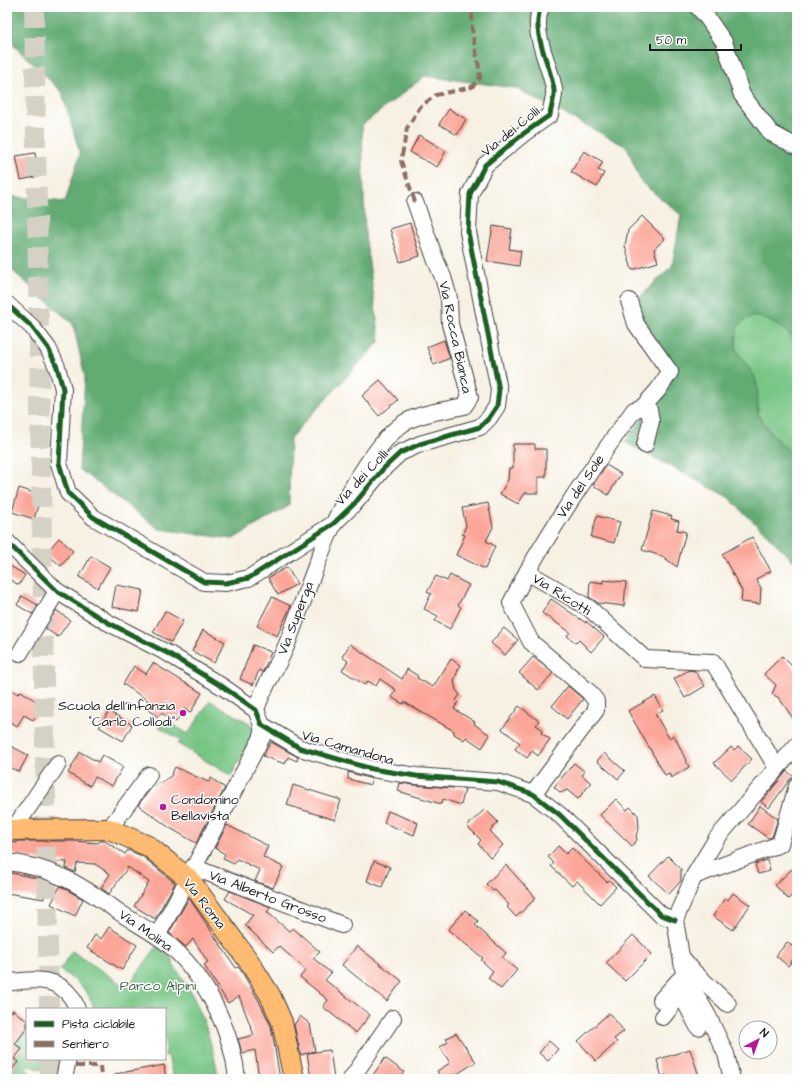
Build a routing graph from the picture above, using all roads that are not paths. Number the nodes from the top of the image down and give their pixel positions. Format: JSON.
{"nodes":[{"id":1,"x":541,"y":7,"type":"edge"},
{"id":2,"x":698,"y":7,"type":"edge"},
{"id":3,"x":797,"y":147,"type":"edge"},
{"id":4,"x":415,"y":202,"type":"dead end"},
{"id":5,"x":629,"y":301,"type":"dead end"},
{"id":6,"x":7,"y":304,"type":"edge"},
{"id":7,"x":643,"y":407,"type":"junction"},
{"id":8,"x":644,"y":445,"type":"dead end"},
{"id":9,"x":333,"y":524,"type":"junction"},
{"id":10,"x":7,"y":542,"type":"edge"},
{"id":11,"x":527,"y":572,"type":"junction"},
{"id":12,"x":58,"y":591,"type":"junction"},
{"id":13,"x":20,"y":653,"type":"dead end"},
{"id":14,"x":256,"y":710,"type":"junction"},
{"id":15,"x":262,"y":725,"type":"junction"},
{"id":16,"x":797,"y":745,"type":"edge"},
{"id":17,"x":58,"y":764,"type":"dead end"},
{"id":18,"x":777,"y":768,"type":"junction"},
{"id":19,"x":149,"y":775,"type":"dead end"},
{"id":20,"x":797,"y":786,"type":"edge"},
{"id":21,"x":532,"y":794,"type":"junction"},
{"id":22,"x":109,"y":829,"type":"junction"},
{"id":23,"x":10,"y":830,"type":"edge"},
{"id":24,"x":7,"y":862,"type":"edge"},
{"id":25,"x":191,"y":873,"type":"junction"},
{"id":26,"x":694,"y":876,"type":"junction"},
{"id":27,"x":675,"y":920,"type":"junction"},
{"id":28,"x":342,"y":926,"type":"dead end"},
{"id":29,"x":157,"y":936,"type":"junction"},
{"id":30,"x":680,"y":954,"type":"junction"},
{"id":31,"x":7,"y":983,"type":"edge"},
{"id":32,"x":685,"y":984,"type":"junction"},
{"id":33,"x":661,"y":1000,"type":"dead end"},
{"id":34,"x":728,"y":1004,"type":"dead end"},
{"id":35,"x":77,"y":1008,"type":"edge"},
{"id":36,"x":663,"y":1016,"type":"dead end"},
{"id":37,"x":393,"y":1018,"type":"dead end"},
{"id":38,"x":698,"y":1026,"type":"dead end"},
{"id":39,"x":68,"y":1060,"type":"edge"},
{"id":40,"x":64,"y":1079,"type":"edge"},
{"id":41,"x":237,"y":1079,"type":"edge"},
{"id":42,"x":294,"y":1079,"type":"edge"},
{"id":43,"x":351,"y":1079,"type":"edge"},
{"id":44,"x":732,"y":1079,"type":"edge"}],
"edges":[{"from":1,"to":9,"type":"street","name":"Via dei Colli"},
{"from":2,"to":3,"type":"street"},
{"from":4,"to":9,"type":"street","name":"Via Rocca Bianca"},
{"from":5,"to":7,"type":"street","name":"Via del Sole"},
{"from":6,"to":9,"type":"street","name":"Via dei Colli"},
{"from":7,"to":8,"type":"street"},
{"from":7,"to":11,"type":"street","name":"Via del Sole"},
{"from":9,"to":14,"type":"street","name":"Via Superga"},
{"from":10,"to":12,"type":"street"},
{"from":11,"to":18,"type":"street","name":"Via Ricotti"},
{"from":11,"to":21,"type":"street","name":"Via Ricotti"},
{"from":12,"to":13,"type":"street"},
{"from":12,"to":14,"type":"street"},
{"from":14,"to":15,"type":"street"},
{"from":15,"to":21,"type":"street","name":"Via Camandona"},
{"from":15,"to":25,"type":"street"},
{"from":16,"to":18,"type":"street"},
{"from":17,"to":23,"type":"street"},
{"from":18,"to":26,"type":"street"},
{"from":19,"to":22,"type":"street"},
{"from":20,"to":26,"type":"street"},
{"from":21,"to":27,"type":"street","name":"Via Camandona"},
{"from":22,"to":23,"type":"main road","name":"Via Roma"},
{"from":22,"to":25,"type":"main road","name":"Via Roma"},
{"from":24,"to":29,"type":"street","name":"Via Molina"},
{"from":25,"to":28,"type":"street","name":"Via Alberto Grosso"},
{"from":25,"to":29,"type":"street"},
{"from":25,"to":42,"type":"main road","name":"Via Roma"},
{"from":26,"to":27,"type":"street"},
{"from":27,"to":30,"type":"street"},
{"from":29,"to":41,"type":"street","name":"Via Molina"},
{"from":30,"to":32,"type":"street"},
{"from":30,"to":34,"type":"street"},
{"from":31,"to":35,"type":"street"},
{"from":32,"to":33,"type":"street"},
{"from":32,"to":36,"type":"street"},
{"from":32,"to":38,"type":"street"},
{"from":32,"to":44,"type":"street"},
{"from":37,"to":43,"type":"street"},
{"from":39,"to":40,"type":"street"}]}
